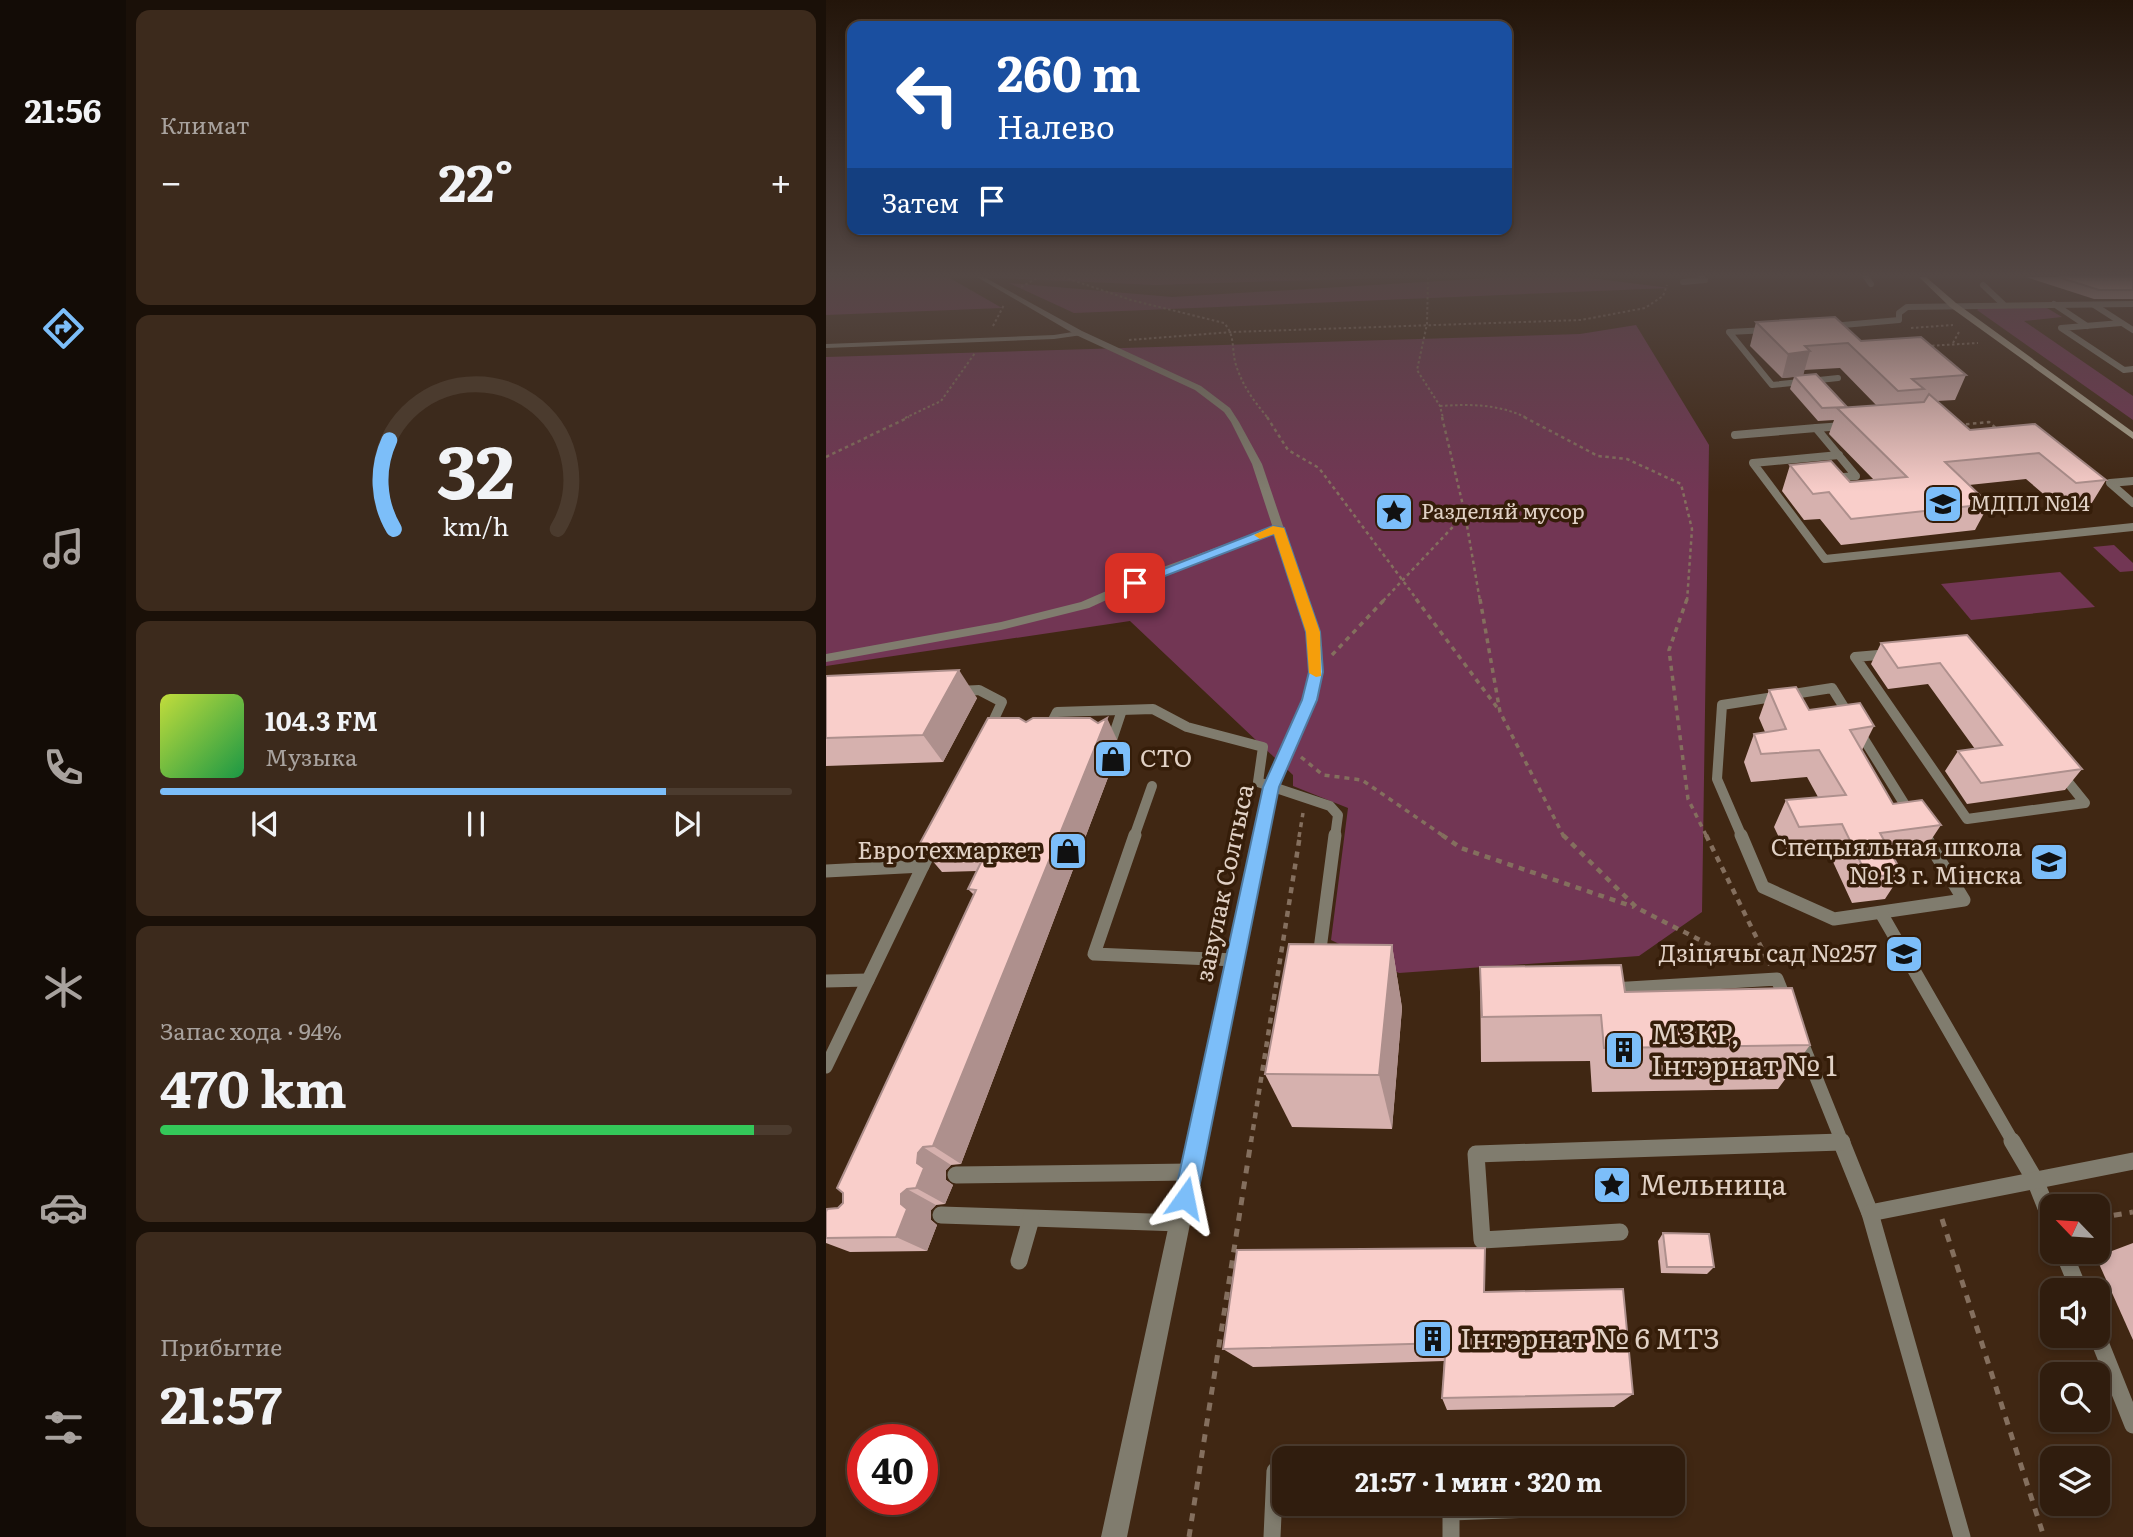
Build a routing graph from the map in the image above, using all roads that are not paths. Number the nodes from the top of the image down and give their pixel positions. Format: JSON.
{"nodes":[{"id":1,"x":1118,"y":349,"type":"edge"},
{"id":2,"x":1743,"y":349,"type":"edge"},
{"id":3,"x":2013,"y":349,"type":"edge"},
{"id":4,"x":2092,"y":349,"type":"edge"},
{"id":5,"x":2133,"y":369,"type":"edge"},
{"id":6,"x":1838,"y":378,"type":"dead end"},
{"id":7,"x":1858,"y":425,"type":"edge"},
{"id":8,"x":1816,"y":428,"type":"junction"},
{"id":9,"x":1735,"y":435,"type":"dead end"},
{"id":10,"x":2133,"y":436,"type":"edge"},
{"id":11,"x":1839,"y":455,"type":"junction"},
{"id":12,"x":1817,"y":480,"type":"edge"},
{"id":13,"x":2133,"y":481,"type":"edge"},
{"id":14,"x":2133,"y":503,"type":"edge"},
{"id":15,"x":2133,"y":527,"type":"edge"},
{"id":16,"x":1278,"y":528,"type":"junction"},
{"id":17,"x":826,"y":658,"type":"edge"},
{"id":18,"x":951,"y":692,"type":"edge"},
{"id":19,"x":1122,"y":710,"type":"junction"},
{"id":20,"x":985,"y":737,"type":"edge"},
{"id":21,"x":1042,"y":742,"type":"edge"},
{"id":22,"x":1111,"y":743,"type":"dead end"},
{"id":23,"x":1152,"y":786,"type":"dead end"},
{"id":24,"x":1271,"y":787,"type":"junction"},
{"id":25,"x":2085,"y":803,"type":"joint"},
{"id":26,"x":940,"y":831,"type":"edge"},
{"id":27,"x":923,"y":866,"type":"junction"},
{"id":28,"x":826,"y":871,"type":"edge"},
{"id":29,"x":1881,"y":913,"type":"junction"},
{"id":30,"x":1235,"y":960,"type":"junction"},
{"id":31,"x":1313,"y":971,"type":"edge"},
{"id":32,"x":868,"y":980,"type":"junction"},
{"id":33,"x":826,"y":981,"type":"edge"},
{"id":34,"x":1601,"y":989,"type":"edge"},
{"id":35,"x":826,"y":1066,"type":"edge"},
{"id":36,"x":1842,"y":1142,"type":"junction"},
{"id":37,"x":2133,"y":1161,"type":"edge"},
{"id":38,"x":1191,"y":1172,"type":"junction"},
{"id":39,"x":956,"y":1175,"type":"dead end"},
{"id":40,"x":2035,"y":1180,"type":"junction"},
{"id":41,"x":2041,"y":1194,"type":"edge"},
{"id":42,"x":1870,"y":1213,"type":"junction"},
{"id":43,"x":941,"y":1215,"type":"dead end"},
{"id":44,"x":1031,"y":1219,"type":"junction"},
{"id":45,"x":1180,"y":1223,"type":"junction"},
{"id":46,"x":1620,"y":1232,"type":"dead end"},
{"id":47,"x":1019,"y":1261,"type":"dead end"},
{"id":48,"x":2102,"y":1348,"type":"edge"},
{"id":49,"x":2133,"y":1425,"type":"edge"},
{"id":50,"x":1273,"y":1516,"type":"edge"},
{"id":51,"x":1451,"y":1516,"type":"edge"},
{"id":52,"x":1114,"y":1537,"type":"edge"},
{"id":53,"x":1272,"y":1537,"type":"edge"},
{"id":54,"x":1451,"y":1537,"type":"edge"},
{"id":55,"x":1962,"y":1537,"type":"edge"}],
"edges":[{"from":1,"to":16,"type":"street","name":"завулак Солтыса"},
{"from":2,"to":6,"type":"lane"},
{"from":3,"to":10,"type":"main road"},
{"from":4,"to":5,"type":"lane"},
{"from":7,"to":8,"type":"lane"},
{"from":8,"to":9,"type":"lane"},
{"from":8,"to":11,"type":"lane"},
{"from":11,"to":12,"type":"lane"},
{"from":11,"to":15,"type":"lane"},
{"from":13,"to":14,"type":"lane"},
{"from":16,"to":17,"type":"street"},
{"from":16,"to":24,"type":"street","name":"завулак Солтыса"},
{"from":18,"to":20,"type":"lane"},
{"from":19,"to":21,"type":"lane"},
{"from":19,"to":22,"type":"lane"},
{"from":19,"to":24,"type":"lane"},
{"from":23,"to":30,"type":"lane"},
{"from":24,"to":30,"type":"street","name":"завулак Солтыса"},
{"from":24,"to":31,"type":"lane"},
{"from":25,"to":25,"type":"lane"},
{"from":26,"to":27,"type":"lane"},
{"from":27,"to":28,"type":"lane"},
{"from":27,"to":32,"type":"lane"},
{"from":29,"to":29,"type":"lane"},
{"from":29,"to":40,"type":"lane"},
{"from":30,"to":38,"type":"street","name":"завулак Солтыса"},
{"from":32,"to":33,"type":"lane"},
{"from":32,"to":35,"type":"lane"},
{"from":34,"to":36,"type":"lane"},
{"from":36,"to":42,"type":"lane"},
{"from":36,"to":46,"type":"lane"},
{"from":37,"to":40,"type":"lane"},
{"from":38,"to":39,"type":"lane"},
{"from":38,"to":45,"type":"street","name":"завулак Солтыса"},
{"from":40,"to":41,"type":"lane"},
{"from":40,"to":42,"type":"lane"},
{"from":42,"to":55,"type":"lane"},
{"from":43,"to":44,"type":"lane"},
{"from":44,"to":45,"type":"lane"},
{"from":44,"to":47,"type":"lane"},
{"from":45,"to":52,"type":"street","name":"завулак Солтыса"},
{"from":48,"to":49,"type":"lane"},
{"from":50,"to":53,"type":"lane"},
{"from":51,"to":54,"type":"lane"}]}
